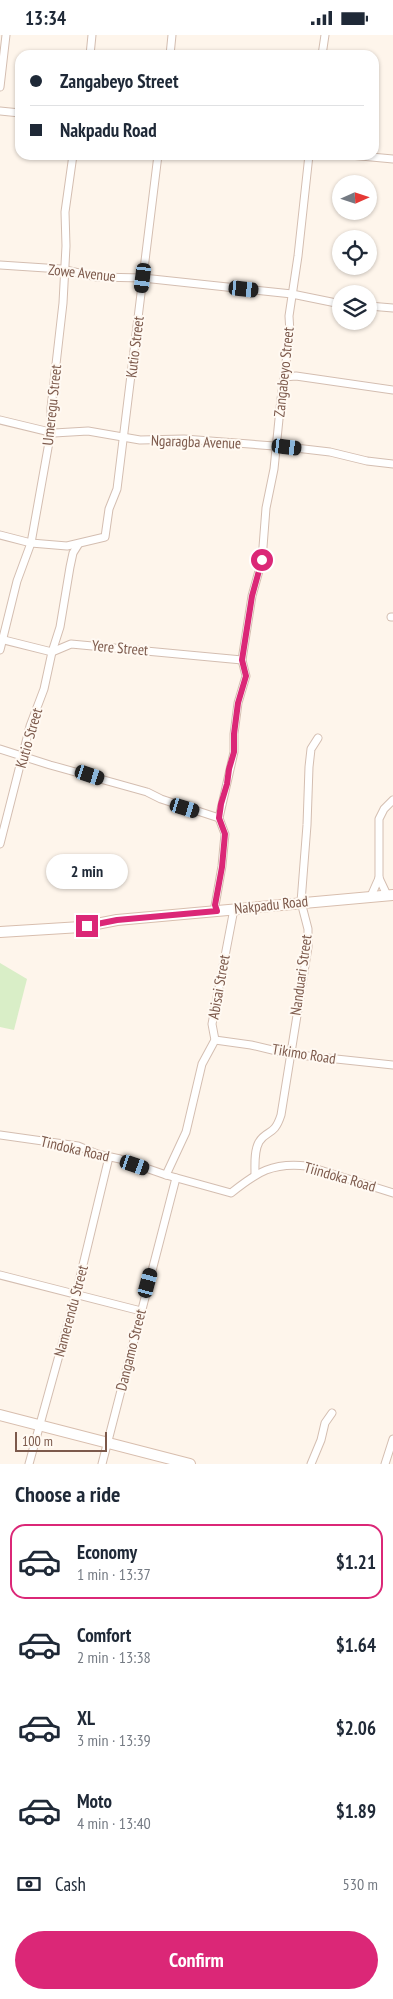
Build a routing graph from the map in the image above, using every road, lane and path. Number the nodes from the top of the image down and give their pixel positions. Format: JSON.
{"nodes":[{"id":1,"x":6,"y":35,"type":"edge"},
{"id":2,"x":92,"y":35,"type":"edge"},
{"id":3,"x":172,"y":35,"type":"edge"},
{"id":4,"x":325,"y":35,"type":"edge"},
{"id":5,"x":90,"y":50,"type":"edge"},
{"id":6,"x":170,"y":50,"type":"edge"},
{"id":7,"x":323,"y":50,"type":"edge"},
{"id":8,"x":0,"y":87,"type":"edge"},
{"id":9,"x":0,"y":111,"type":"edge"},
{"id":10,"x":15,"y":112,"type":"edge"},
{"id":11,"x":379,"y":158,"type":"edge"},
{"id":12,"x":393,"y":159,"type":"edge"},
{"id":13,"x":71,"y":160,"type":"edge"},
{"id":14,"x":157,"y":160,"type":"edge"},
{"id":15,"x":308,"y":160,"type":"edge"},
{"id":16,"x":0,"y":265,"type":"edge"},
{"id":17,"x":63,"y":270,"type":"junction"},
{"id":18,"x":143,"y":278,"type":"junction"},
{"id":19,"x":292,"y":294,"type":"junction"},
{"id":20,"x":332,"y":302,"type":"edge"},
{"id":21,"x":377,"y":306,"type":"edge"},
{"id":22,"x":393,"y":307,"type":"edge"},
{"id":23,"x":284,"y":377,"type":"junction"},
{"id":24,"x":393,"y":390,"type":"edge"},
{"id":25,"x":0,"y":420,"type":"edge"},
{"id":26,"x":51,"y":431,"type":"junction"},
{"id":27,"x":124,"y":437,"type":"junction"},
{"id":28,"x":277,"y":446,"type":"junction"},
{"id":29,"x":393,"y":464,"type":"edge"},
{"id":30,"x":0,"y":535,"type":"edge"},
{"id":31,"x":31,"y":543,"type":"junction"},
{"id":32,"x":78,"y":545,"type":"junction"},
{"id":33,"x":1,"y":639,"type":"edge"},
{"id":34,"x":0,"y":650,"type":"edge"},
{"id":35,"x":52,"y":652,"type":"junction"},
{"id":36,"x":242,"y":660,"type":"junction"},
{"id":37,"x":318,"y":738,"type":"dead end"},
{"id":38,"x":0,"y":749,"type":"edge"},
{"id":39,"x":21,"y":756,"type":"junction"},
{"id":40,"x":393,"y":800,"type":"edge"},
{"id":41,"x":219,"y":818,"type":"junction"},
{"id":42,"x":0,"y":844,"type":"edge"},
{"id":43,"x":379,"y":878,"type":"junction"},
{"id":44,"x":390,"y":895,"type":"edge"},
{"id":45,"x":371,"y":896,"type":"junction"},
{"id":46,"x":301,"y":902,"type":"junction"},
{"id":47,"x":234,"y":909,"type":"junction"},
{"id":48,"x":217,"y":911,"type":"junction"},
{"id":49,"x":0,"y":932,"type":"edge"},
{"id":50,"x":215,"y":1040,"type":"junction"},
{"id":51,"x":289,"y":1054,"type":"junction"},
{"id":52,"x":393,"y":1065,"type":"edge"},
{"id":53,"x":0,"y":1135,"type":"edge"},
{"id":54,"x":109,"y":1157,"type":"junction"},
{"id":55,"x":255,"y":1174,"type":"junction"},
{"id":56,"x":166,"y":1175,"type":"junction"},
{"id":57,"x":176,"y":1178,"type":"junction"},
{"id":58,"x":393,"y":1193,"type":"edge"},
{"id":59,"x":0,"y":1275,"type":"edge"},
{"id":60,"x":76,"y":1294,"type":"junction"},
{"id":61,"x":141,"y":1311,"type":"junction"},
{"id":62,"x":332,"y":1413,"type":"dead end"},
{"id":63,"x":0,"y":1415,"type":"edge"},
{"id":64,"x":39,"y":1425,"type":"junction"},
{"id":65,"x":393,"y":1439,"type":"edge"},
{"id":66,"x":108,"y":1443,"type":"junction"},
{"id":67,"x":29,"y":1464,"type":"edge"},
{"id":68,"x":102,"y":1464,"type":"edge"},
{"id":69,"x":190,"y":1464,"type":"edge"},
{"id":70,"x":311,"y":1464,"type":"edge"},
{"id":71,"x":385,"y":1464,"type":"edge"}],
"edges":[{"from":1,"to":8,"type":"street"},
{"from":2,"to":5,"type":"street"},
{"from":3,"to":6,"type":"street"},
{"from":4,"to":7,"type":"street"},
{"from":9,"to":10,"type":"street"},
{"from":11,"to":12,"type":"street"},
{"from":13,"to":17,"type":"street","name":"Umeregu Street"},
{"from":14,"to":18,"type":"street","name":"Kutio Street"},
{"from":15,"to":19,"type":"street","name":"Zangabeyo Street"},
{"from":16,"to":17,"type":"street","name":"Zowe Avenue"},
{"from":17,"to":18,"type":"street","name":"Zowe Avenue"},
{"from":17,"to":26,"type":"street","name":"Umeregu Street"},
{"from":18,"to":19,"type":"street","name":"Zowe Avenue"},
{"from":18,"to":27,"type":"street","name":"Kutio Street"},
{"from":19,"to":20,"type":"street","name":"Zowe Avenue"},
{"from":19,"to":23,"type":"street","name":"Zangabeyo Street"},
{"from":21,"to":22,"type":"street"},
{"from":23,"to":24,"type":"street"},
{"from":23,"to":28,"type":"street","name":"Zangabeyo Street"},
{"from":25,"to":26,"type":"street","name":"Ngaragba Avenue"},
{"from":26,"to":27,"type":"street","name":"Ngaragba Avenue"},
{"from":26,"to":31,"type":"street","name":"Umeregu Street"},
{"from":27,"to":28,"type":"street","name":"Ngaragba Avenue"},
{"from":27,"to":32,"type":"street","name":"Kutio Street"},
{"from":28,"to":29,"type":"street","name":"Ngaragba Avenue"},
{"from":28,"to":36,"type":"street","name":"Zangabeyo Street"},
{"from":30,"to":31,"type":"street"},
{"from":31,"to":32,"type":"street"},
{"from":31,"to":33,"type":"street","name":"Umeregu Street"},
{"from":32,"to":35,"type":"street","name":"Kutio Street"},
{"from":33,"to":34,"type":"street","name":"Umeregu Street"},
{"from":33,"to":35,"type":"street"},
{"from":35,"to":36,"type":"street","name":"Yere Street"},
{"from":35,"to":39,"type":"street","name":"Kutio Street"},
{"from":36,"to":41,"type":"street","name":"Zangabeyo Street"},
{"from":37,"to":46,"type":"street","name":"Nanduari Street"},
{"from":38,"to":39,"type":"street"},
{"from":39,"to":41,"type":"street"},
{"from":39,"to":42,"type":"street","name":"Kutio Street"},
{"from":40,"to":43,"type":"street"},
{"from":41,"to":48,"type":"street","name":"Zangabeyo Street"},
{"from":43,"to":44,"type":"street"},
{"from":43,"to":45,"type":"street"},
{"from":44,"to":45,"type":"street","name":"Nakpadu Road"},
{"from":45,"to":46,"type":"street","name":"Nakpadu Road"},
{"from":46,"to":47,"type":"street","name":"Nakpadu Road"},
{"from":46,"to":51,"type":"street","name":"Nanduari Street"},
{"from":47,"to":48,"type":"street","name":"Nakpadu Road"},
{"from":47,"to":50,"type":"street","name":"Abisai Street"},
{"from":48,"to":49,"type":"street","name":"Nakpadu Road"},
{"from":50,"to":51,"type":"street","name":"Tikimo Road"},
{"from":50,"to":56,"type":"street","name":"Abisai Street"},
{"from":51,"to":52,"type":"street","name":"Tikimo Road"},
{"from":51,"to":55,"type":"street","name":"Nanduari Street"},
{"from":53,"to":54,"type":"street","name":"Tindoka Road"},
{"from":54,"to":56,"type":"street","name":"Tindoka Road"},
{"from":54,"to":60,"type":"street","name":"Namerendu Street"},
{"from":55,"to":57,"type":"street","name":"Tiindoka Road"},
{"from":55,"to":58,"type":"street","name":"Tiindoka Road"},
{"from":56,"to":57,"type":"street","name":"Tindoka Road"},
{"from":57,"to":61,"type":"street","name":"Dangamo Street"},
{"from":59,"to":60,"type":"street"},
{"from":60,"to":61,"type":"street"},
{"from":60,"to":64,"type":"street","name":"Namerendu Street"},
{"from":61,"to":66,"type":"street","name":"Dangamo Street"},
{"from":62,"to":70,"type":"street"},
{"from":63,"to":64,"type":"street"},
{"from":64,"to":66,"type":"street"},
{"from":64,"to":67,"type":"street","name":"Namerendu Street"},
{"from":65,"to":71,"type":"street"},
{"from":66,"to":68,"type":"street","name":"Dangamo Street"},
{"from":66,"to":69,"type":"street"}]}
